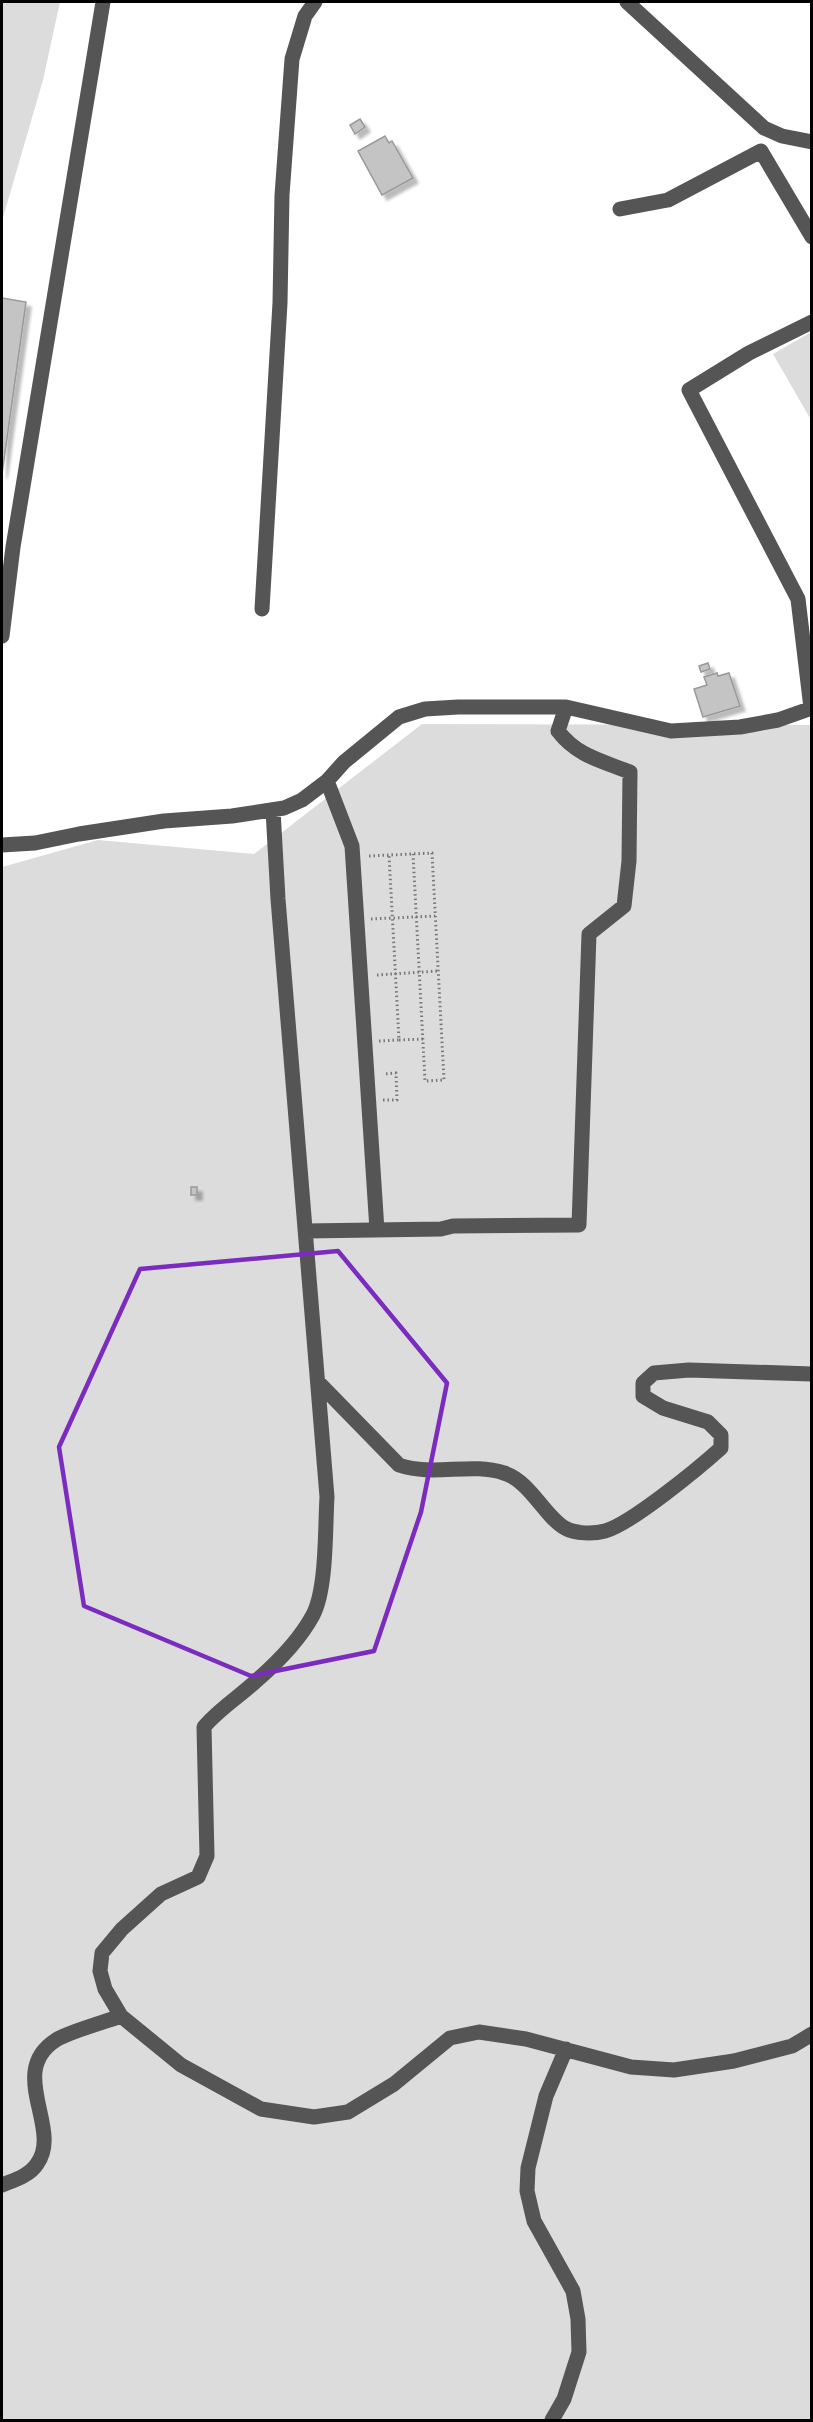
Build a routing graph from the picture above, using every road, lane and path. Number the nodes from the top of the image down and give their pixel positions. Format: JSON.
{"nodes":[{"id":1,"x":103,"y":2,"type":"edge"},
{"id":2,"x":315,"y":2,"type":"edge"},
{"id":3,"x":627,"y":2,"type":"edge"},
{"id":4,"x":812,"y":142,"type":"edge"},
{"id":5,"x":620,"y":209,"type":"dead end"},
{"id":6,"x":812,"y":237,"type":"edge"},
{"id":7,"x":812,"y":322,"type":"edge"},
{"id":8,"x":262,"y":609,"type":"dead end"},
{"id":9,"x":2,"y":636,"type":"edge"},
{"id":10,"x":566,"y":707,"type":"junction"},
{"id":11,"x":811,"y":708,"type":"edge"},
{"id":12,"x":327,"y":781,"type":"junction"},
{"id":13,"x":273,"y":810,"type":"junction"},
{"id":14,"x":2,"y":845,"type":"edge"},
{"id":15,"x":413,"y":854,"type":"junction"},
{"id":16,"x":389,"y":855,"type":"junction"},
{"id":17,"x":352,"y":857,"type":"junction"},
{"id":18,"x":435,"y":916,"type":"junction"},
{"id":19,"x":416,"y":917,"type":"junction"},
{"id":20,"x":392,"y":918,"type":"junction"},
{"id":21,"x":357,"y":920,"type":"junction"},
{"id":22,"x":438,"y":971,"type":"junction"},
{"id":23,"x":419,"y":972,"type":"junction"},
{"id":24,"x":395,"y":974,"type":"junction"},
{"id":25,"x":361,"y":976,"type":"junction"},
{"id":26,"x":423,"y":1039,"type":"junction"},
{"id":27,"x":399,"y":1040,"type":"junction"},
{"id":28,"x":365,"y":1042,"type":"junction"},
{"id":29,"x":381,"y":1083,"type":"dead end"},
{"id":30,"x":377,"y":1097,"type":"junction"},
{"id":31,"x":377,"y":1230,"type":"junction"},
{"id":32,"x":306,"y":1231,"type":"junction"},
{"id":33,"x":812,"y":1374,"type":"edge"},
{"id":34,"x":319,"y":1383,"type":"junction"},
{"id":35,"x":121,"y":2016,"type":"junction"},
{"id":36,"x":812,"y":2034,"type":"edge"},
{"id":37,"x":566,"y":2049,"type":"junction"},
{"id":38,"x":2,"y":2185,"type":"edge"},
{"id":39,"x":552,"y":2421,"type":"edge"}],
"edges":[{"from":1,"to":9,"type":"street"},
{"from":2,"to":8,"type":"street"},
{"from":3,"to":4,"type":"street"},
{"from":5,"to":6,"type":"street"},
{"from":7,"to":11,"type":"street"},
{"from":10,"to":11,"type":"street"},
{"from":10,"to":12,"type":"street"},
{"from":10,"to":31,"type":"street"},
{"from":12,"to":13,"type":"street"},
{"from":12,"to":17,"type":"street"},
{"from":13,"to":14,"type":"street"},
{"from":13,"to":32,"type":"street"},
{"from":15,"to":16,"type":"path"},
{"from":15,"to":18,"type":"path"},
{"from":15,"to":19,"type":"path"},
{"from":16,"to":17,"type":"path"},
{"from":16,"to":20,"type":"path"},
{"from":17,"to":21,"type":"street"},
{"from":18,"to":19,"type":"path"},
{"from":18,"to":22,"type":"path"},
{"from":19,"to":20,"type":"path"},
{"from":19,"to":23,"type":"path"},
{"from":20,"to":21,"type":"path"},
{"from":20,"to":24,"type":"path"},
{"from":21,"to":25,"type":"street"},
{"from":22,"to":23,"type":"path"},
{"from":22,"to":26,"type":"path"},
{"from":23,"to":24,"type":"path"},
{"from":23,"to":26,"type":"path"},
{"from":24,"to":25,"type":"path"},
{"from":24,"to":27,"type":"path"},
{"from":25,"to":28,"type":"street"},
{"from":26,"to":27,"type":"path"},
{"from":27,"to":28,"type":"path"},
{"from":28,"to":30,"type":"street"},
{"from":29,"to":30,"type":"path"},
{"from":30,"to":31,"type":"street"},
{"from":31,"to":32,"type":"street"},
{"from":32,"to":34,"type":"street"},
{"from":33,"to":34,"type":"street"},
{"from":34,"to":35,"type":"street"},
{"from":35,"to":37,"type":"street"},
{"from":35,"to":38,"type":"street"},
{"from":36,"to":37,"type":"street"},
{"from":37,"to":39,"type":"street"}]}
